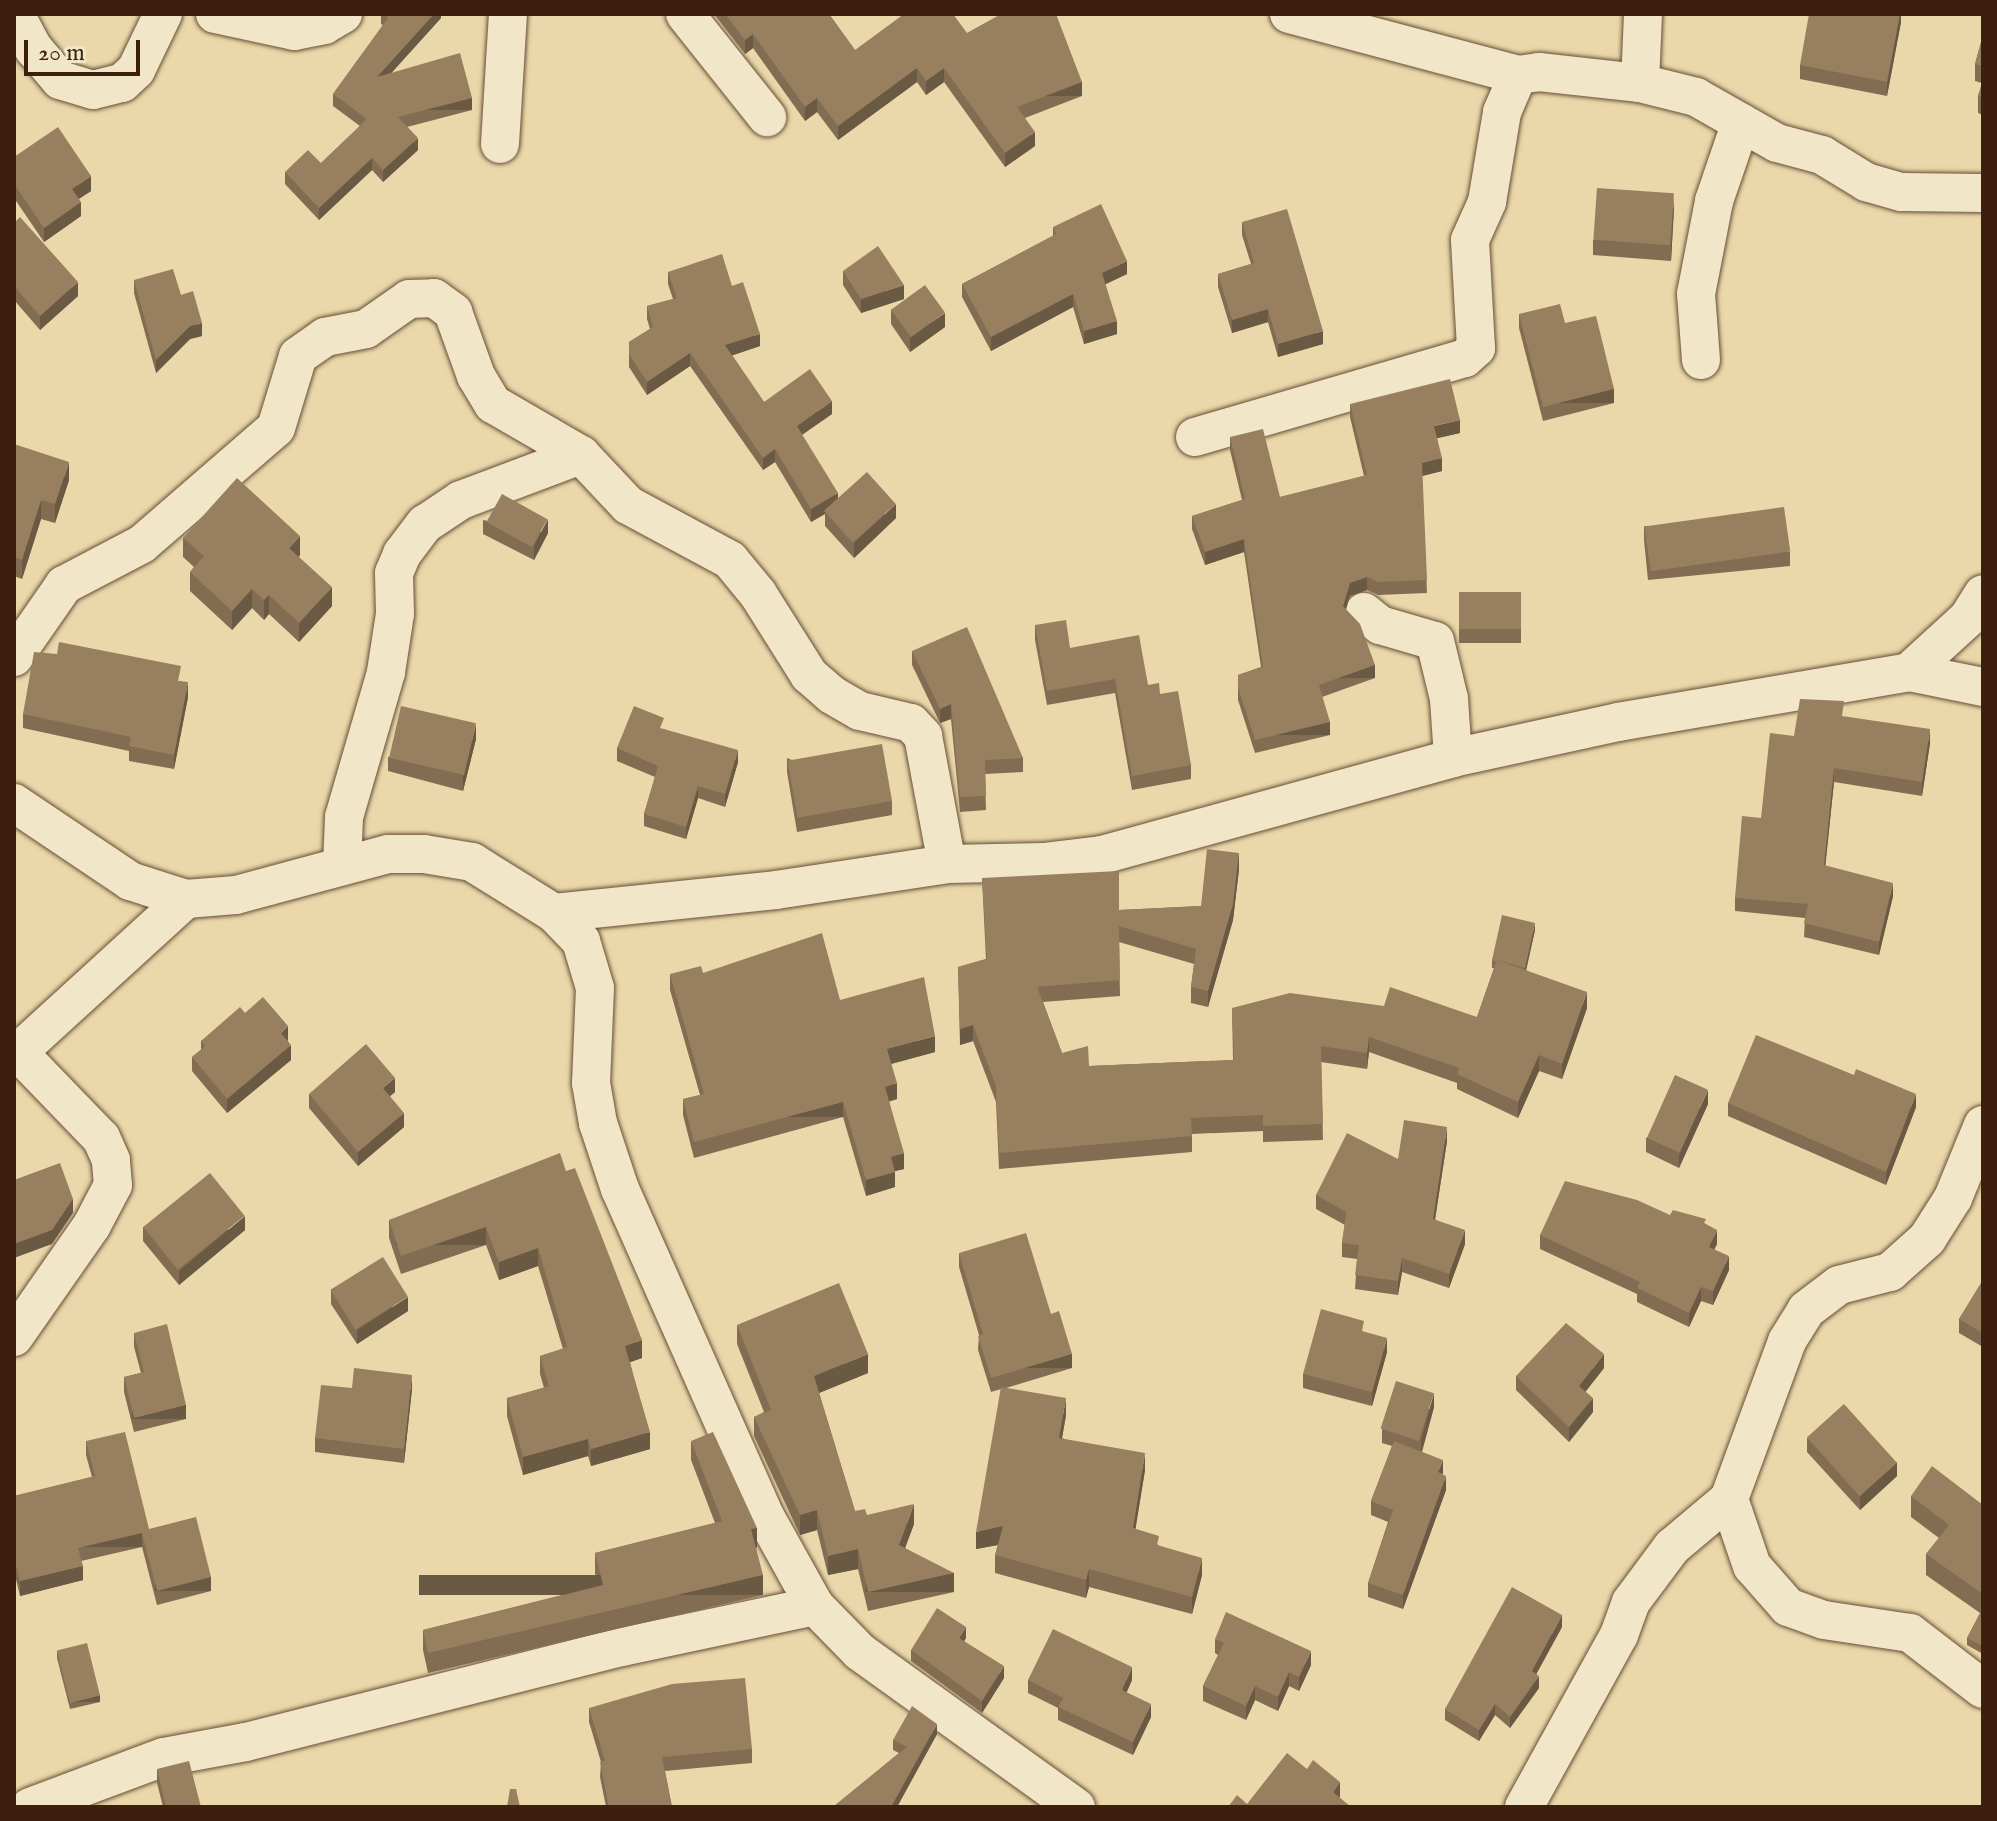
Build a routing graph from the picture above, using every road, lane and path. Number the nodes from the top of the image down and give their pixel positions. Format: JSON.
{"nodes":[{"id":1,"x":15,"y":14,"type":"edge"},
{"id":2,"x":163,"y":14,"type":"edge"},
{"id":3,"x":215,"y":14,"type":"edge"},
{"id":4,"x":343,"y":14,"type":"edge"},
{"id":5,"x":508,"y":14,"type":"edge"},
{"id":6,"x":685,"y":14,"type":"edge"},
{"id":7,"x":1289,"y":14,"type":"edge"},
{"id":8,"x":1643,"y":14,"type":"edge"},
{"id":9,"x":1518,"y":75,"type":"junction"},
{"id":10,"x":1640,"y":83,"type":"junction"},
{"id":11,"x":767,"y":117,"type":"dead end"},
{"id":12,"x":1741,"y":122,"type":"junction"},
{"id":13,"x":500,"y":144,"type":"dead end"},
{"id":14,"x":1983,"y":193,"type":"edge"},
{"id":15,"x":1701,"y":360,"type":"dead end"},
{"id":16,"x":1195,"y":437,"type":"dead end"},
{"id":17,"x":581,"y":455,"type":"junction"},
{"id":18,"x":1983,"y":594,"type":"edge"},
{"id":19,"x":1364,"y":612,"type":"dead end"},
{"id":20,"x":14,"y":657,"type":"edge"},
{"id":21,"x":1909,"y":672,"type":"junction"},
{"id":22,"x":1983,"y":687,"type":"edge"},
{"id":23,"x":1453,"y":758,"type":"junction"},
{"id":24,"x":14,"y":803,"type":"edge"},
{"id":25,"x":947,"y":864,"type":"junction"},
{"id":26,"x":342,"y":865,"type":"junction"},
{"id":27,"x":186,"y":899,"type":"junction"},
{"id":28,"x":554,"y":913,"type":"junction"},
{"id":29,"x":17,"y":1054,"type":"edge"},
{"id":30,"x":1983,"y":1125,"type":"edge"},
{"id":31,"x":14,"y":1337,"type":"edge"},
{"id":32,"x":1729,"y":1499,"type":"junction"},
{"id":33,"x":815,"y":1606,"type":"junction"},
{"id":34,"x":1983,"y":1689,"type":"edge"},
{"id":35,"x":30,"y":1807,"type":"edge"},
{"id":36,"x":1076,"y":1807,"type":"edge"},
{"id":37,"x":1524,"y":1807,"type":"edge"}],
"edges":[{"from":1,"to":2,"type":"street"},
{"from":3,"to":4,"type":"street"},
{"from":5,"to":13,"type":"street"},
{"from":6,"to":11,"type":"street"},
{"from":7,"to":9,"type":"street"},
{"from":8,"to":10,"type":"street"},
{"from":9,"to":10,"type":"street"},
{"from":9,"to":16,"type":"street"},
{"from":10,"to":12,"type":"street"},
{"from":12,"to":14,"type":"street"},
{"from":12,"to":15,"type":"street"},
{"from":17,"to":20,"type":"street"},
{"from":17,"to":25,"type":"street"},
{"from":17,"to":26,"type":"street"},
{"from":18,"to":21,"type":"street"},
{"from":19,"to":23,"type":"street"},
{"from":21,"to":22,"type":"street"},
{"from":21,"to":23,"type":"street"},
{"from":23,"to":25,"type":"street"},
{"from":24,"to":27,"type":"street"},
{"from":25,"to":28,"type":"street"},
{"from":26,"to":27,"type":"street"},
{"from":26,"to":28,"type":"street"},
{"from":27,"to":29,"type":"street"},
{"from":28,"to":33,"type":"street"},
{"from":29,"to":31,"type":"street"},
{"from":30,"to":32,"type":"street"},
{"from":32,"to":34,"type":"street"},
{"from":32,"to":37,"type":"street"},
{"from":33,"to":35,"type":"street"},
{"from":33,"to":36,"type":"street"}]}
